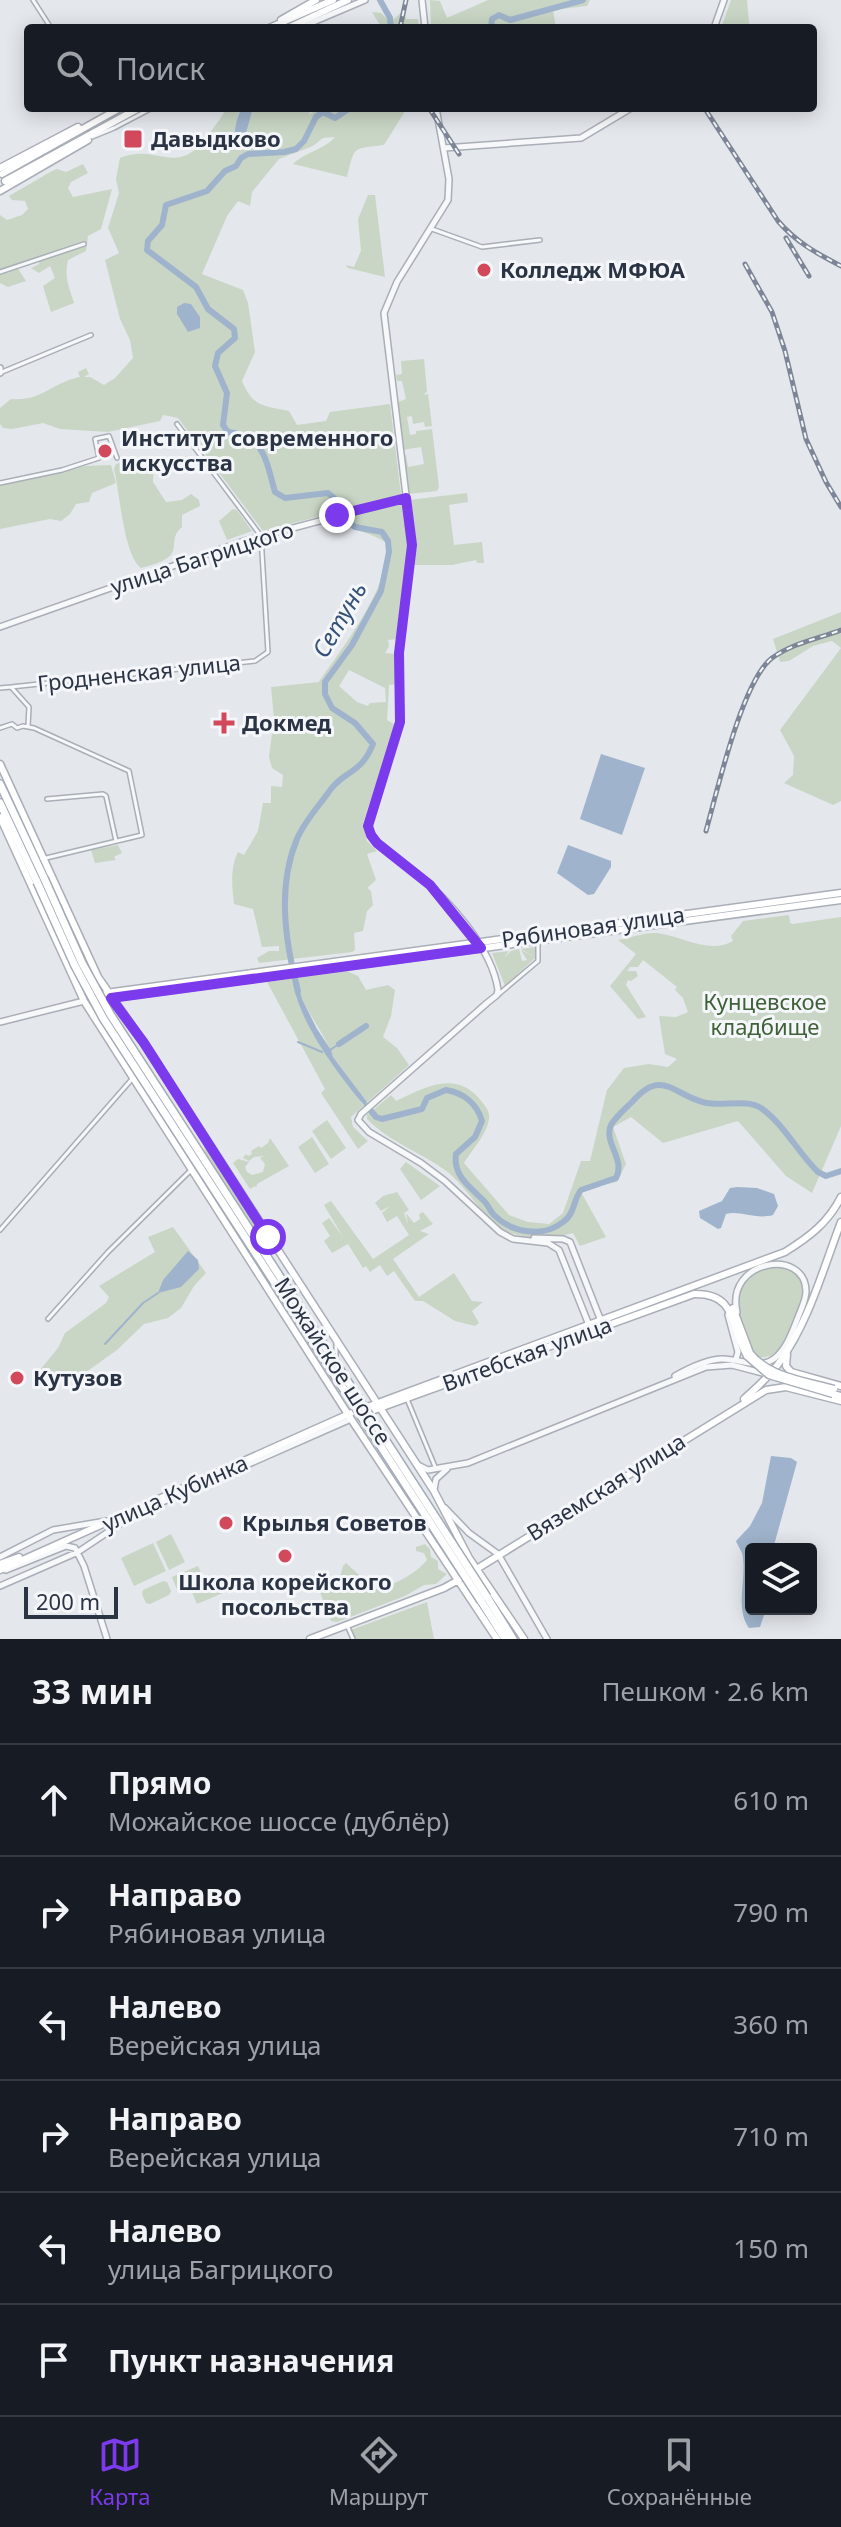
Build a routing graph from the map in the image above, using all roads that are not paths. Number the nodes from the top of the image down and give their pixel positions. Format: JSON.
{"nodes":[{"id":1,"x":33,"y":0,"type":"edge"},
{"id":2,"x":298,"y":0,"type":"edge"},
{"id":3,"x":316,"y":0,"type":"edge"},
{"id":4,"x":333,"y":0,"type":"edge"},
{"id":5,"x":348,"y":0,"type":"edge"},
{"id":6,"x":365,"y":0,"type":"edge"},
{"id":7,"x":422,"y":0,"type":"edge"},
{"id":8,"x":724,"y":0,"type":"edge"},
{"id":9,"x":302,"y":8,"type":"junction"},
{"id":10,"x":48,"y":24,"type":"edge"},
{"id":11,"x":275,"y":24,"type":"edge"},
{"id":12,"x":277,"y":24,"type":"edge"},
{"id":13,"x":297,"y":24,"type":"edge"},
{"id":14,"x":308,"y":24,"type":"edge"},
{"id":15,"x":425,"y":24,"type":"edge"},
{"id":16,"x":715,"y":24,"type":"edge"},
{"id":17,"x":104,"y":112,"type":"edge"},
{"id":18,"x":112,"y":112,"type":"edge"},
{"id":19,"x":132,"y":112,"type":"edge"},
{"id":20,"x":144,"y":112,"type":"edge"},
{"id":21,"x":437,"y":112,"type":"edge"},
{"id":22,"x":624,"y":112,"type":"edge"},
{"id":23,"x":105,"y":116,"type":"junction"},
{"id":24,"x":110,"y":124,"type":"junction"},
{"id":25,"x":92,"y":137,"type":"junction"},
{"id":26,"x":444,"y":148,"type":"junction"},
{"id":27,"x":2,"y":181,"type":"edge"},
{"id":28,"x":432,"y":229,"type":"junction"},
{"id":29,"x":540,"y":240,"type":"dead end"},
{"id":30,"x":84,"y":244,"type":"dead end"},
{"id":31,"x":0,"y":272,"type":"edge"},
{"id":32,"x":91,"y":335,"type":"dead end"},
{"id":33,"x":1,"y":371,"type":"edge"},
{"id":34,"x":177,"y":424,"type":"dead end"},
{"id":35,"x":117,"y":458,"type":"dead end"},
{"id":36,"x":0,"y":483,"type":"edge"},
{"id":37,"x":406,"y":498,"type":"junction"},
{"id":38,"x":261,"y":536,"type":"junction"},
{"id":39,"x":0,"y":627,"type":"edge"},
{"id":40,"x":11,"y":687,"type":"junction"},
{"id":41,"x":0,"y":688,"type":"edge"},
{"id":42,"x":28,"y":726,"type":"junction"},
{"id":43,"x":0,"y":728,"type":"edge"},
{"id":44,"x":0,"y":764,"type":"edge"},
{"id":45,"x":0,"y":773,"type":"edge"},
{"id":46,"x":0,"y":784,"type":"edge"},
{"id":47,"x":12,"y":794,"type":"junction"},
{"id":48,"x":47,"y":799,"type":"dead end"},
{"id":49,"x":0,"y":803,"type":"edge"},
{"id":50,"x":0,"y":817,"type":"edge"},
{"id":51,"x":116,"y":841,"type":"junction"},
{"id":52,"x":42,"y":859,"type":"junction"},
{"id":53,"x":40,"y":880,"type":"junction"},
{"id":54,"x":841,"y":893,"type":"edge"},
{"id":55,"x":841,"y":900,"type":"edge"},
{"id":56,"x":79,"y":938,"type":"junction"},
{"id":57,"x":538,"y":940,"type":"junction"},
{"id":58,"x":480,"y":945,"type":"junction"},
{"id":59,"x":58,"y":947,"type":"junction"},
{"id":60,"x":109,"y":995,"type":"junction"},
{"id":61,"x":497,"y":995,"type":"junction"},
{"id":62,"x":84,"y":1001,"type":"junction"},
{"id":63,"x":0,"y":1022,"type":"edge"},
{"id":64,"x":164,"y":1074,"type":"junction"},
{"id":65,"x":133,"y":1079,"type":"junction"},
{"id":66,"x":137,"y":1086,"type":"junction"},
{"id":67,"x":191,"y":1170,"type":"junction"},
{"id":68,"x":841,"y":1197,"type":"edge"},
{"id":69,"x":841,"y":1222,"type":"edge"},
{"id":70,"x":0,"y":1230,"type":"edge"},
{"id":71,"x":506,"y":1234,"type":"junction"},
{"id":72,"x":570,"y":1242,"type":"junction"},
{"id":73,"x":562,"y":1255,"type":"junction"},
{"id":74,"x":722,"y":1301,"type":"junction"},
{"id":75,"x":647,"y":1304,"type":"junction"},
{"id":76,"x":738,"y":1318,"type":"junction"},
{"id":77,"x":48,"y":1319,"type":"dead end"},
{"id":78,"x":601,"y":1321,"type":"junction"},
{"id":79,"x":589,"y":1325,"type":"junction"},
{"id":80,"x":335,"y":1339,"type":"junction"},
{"id":81,"x":790,"y":1348,"type":"junction"},
{"id":82,"x":748,"y":1354,"type":"junction"},
{"id":83,"x":312,"y":1358,"type":"junction"},
{"id":84,"x":736,"y":1359,"type":"junction"},
{"id":85,"x":791,"y":1372,"type":"junction"},
{"id":86,"x":769,"y":1375,"type":"junction"},
{"id":87,"x":660,"y":1384,"type":"junction"},
{"id":88,"x":785,"y":1387,"type":"junction"},
{"id":89,"x":838,"y":1393,"type":"edge"},
{"id":90,"x":407,"y":1398,"type":"junction"},
{"id":91,"x":378,"y":1406,"type":"junction"},
{"id":92,"x":736,"y":1406,"type":"junction"},
{"id":93,"x":350,"y":1416,"type":"junction"},
{"id":94,"x":396,"y":1432,"type":"junction"},
{"id":95,"x":370,"y":1446,"type":"junction"},
{"id":96,"x":417,"y":1464,"type":"junction"},
{"id":97,"x":451,"y":1467,"type":"junction"},
{"id":98,"x":436,"y":1469,"type":"junction"},
{"id":99,"x":434,"y":1491,"type":"junction"},
{"id":100,"x":445,"y":1507,"type":"junction"},
{"id":101,"x":126,"y":1514,"type":"junction"},
{"id":102,"x":78,"y":1552,"type":"junction"},
{"id":103,"x":498,"y":1554,"type":"junction"},
{"id":104,"x":0,"y":1557,"type":"edge"},
{"id":105,"x":0,"y":1568,"type":"edge"},
{"id":106,"x":476,"y":1569,"type":"junction"},
{"id":107,"x":459,"y":1580,"type":"junction"},
{"id":108,"x":0,"y":1586,"type":"edge"},
{"id":109,"x":484,"y":1599,"type":"junction"},
{"id":110,"x":347,"y":1625,"type":"junction"},
{"id":111,"x":107,"y":1639,"type":"edge"},
{"id":112,"x":310,"y":1639,"type":"edge"},
{"id":113,"x":353,"y":1639,"type":"edge"},
{"id":114,"x":497,"y":1639,"type":"edge"},
{"id":115,"x":505,"y":1639,"type":"edge"},
{"id":116,"x":513,"y":1639,"type":"edge"},
{"id":117,"x":522,"y":1639,"type":"edge"},
{"id":118,"x":547,"y":1639,"type":"edge"}],
"edges":[{"from":1,"to":10,"type":"street"},
{"from":2,"to":9,"type":"street"},
{"from":3,"to":9,"type":"main road"},
{"from":4,"to":12,"type":"main road"},
{"from":5,"to":13,"type":"main road"},
{"from":6,"to":14,"type":"street"},
{"from":7,"to":15,"type":"street"},
{"from":8,"to":16,"type":"street"},
{"from":9,"to":11,"type":"main road"},
{"from":17,"to":23,"type":"street"},
{"from":18,"to":23,"type":"main road"},
{"from":19,"to":24,"type":"main road"},
{"from":20,"to":25,"type":"street"},
{"from":21,"to":26,"type":"street"},
{"from":22,"to":26,"type":"street"},
{"from":23,"to":27,"type":"main road"},
{"from":24,"to":25,"type":"main road"},
{"from":24,"to":27,"type":"main road"},
{"from":25,"to":27,"type":"main road"},
{"from":26,"to":28,"type":"street"},
{"from":28,"to":29,"type":"street"},
{"from":28,"to":37,"type":"street"},
{"from":30,"to":31,"type":"street"},
{"from":32,"to":33,"type":"street"},
{"from":34,"to":38,"type":"street"},
{"from":35,"to":36,"type":"street"},
{"from":37,"to":38,"type":"street","name":"улица Багрицкого"},
{"from":37,"to":58,"type":"street"},
{"from":38,"to":39,"type":"street","name":"улица Багрицкого"},
{"from":38,"to":40,"type":"street","name":"Гродненская улица"},
{"from":40,"to":41,"type":"street","name":"Гродненская улица"},
{"from":40,"to":42,"type":"street","name":"Гродненская улица"},
{"from":42,"to":43,"type":"street"},
{"from":42,"to":51,"type":"street"},
{"from":44,"to":47,"type":"main road"},
{"from":45,"to":47,"type":"main road"},
{"from":46,"to":53,"type":"main road","name":"Можайское шоссе"},
{"from":47,"to":52,"type":"main road"},
{"from":48,"to":51,"type":"street"},
{"from":49,"to":53,"type":"main road","name":"Можайское шоссе"},
{"from":50,"to":59,"type":"main road"},
{"from":51,"to":52,"type":"street"},
{"from":52,"to":56,"type":"main road"},
{"from":53,"to":109,"type":"main road","name":"Можайское шоссе","bridge":true},
{"from":54,"to":58,"type":"main road","name":"Рябиновая улица"},
{"from":55,"to":57,"type":"main road","name":"Рябиновая улица"},
{"from":56,"to":59,"type":"main road"},
{"from":56,"to":60,"type":"main road"},
{"from":57,"to":58,"type":"main road","name":"Рябиновая улица"},
{"from":57,"to":61,"type":"street"},
{"from":58,"to":60,"type":"main road","name":"Рябиновая улица"},
{"from":58,"to":61,"type":"street"},
{"from":59,"to":62,"type":"main road"},
{"from":60,"to":62,"type":"main road","name":"Рябиновая улица"},
{"from":60,"to":64,"type":"main road"},
{"from":61,"to":71,"type":"street"},
{"from":62,"to":63,"type":"street"},
{"from":62,"to":65,"type":"main road"},
{"from":64,"to":66,"type":"street"},
{"from":64,"to":80,"type":"main road"},
{"from":65,"to":66,"type":"main road"},
{"from":65,"to":70,"type":"street"},
{"from":66,"to":67,"type":"main road"},
{"from":67,"to":77,"type":"street"},
{"from":67,"to":83,"type":"main road"},
{"from":68,"to":75,"type":"main road"},
{"from":69,"to":81,"type":"main road","name":"Вяземская улица"},
{"from":71,"to":72,"type":"street"},
{"from":71,"to":73,"type":"street"},
{"from":72,"to":73,"type":"street"},
{"from":72,"to":78,"type":"street"},
{"from":73,"to":79,"type":"street"},
{"from":74,"to":82,"type":"main road"},
{"from":74,"to":84,"type":"street"},
{"from":74,"to":90,"type":"main road","name":"Витебская улица"},
{"from":75,"to":76,"type":"main road"},
{"from":75,"to":78,"type":"main road","name":"Витебская улица"},
{"from":76,"to":82,"type":"main road"},
{"from":76,"to":84,"type":"street"},
{"from":78,"to":79,"type":"main road","name":"Витебская улица"},
{"from":79,"to":91,"type":"main road","name":"Витебская улица"},
{"from":80,"to":83,"type":"street"},
{"from":80,"to":91,"type":"main road"},
{"from":81,"to":85,"type":"main road"},
{"from":81,"to":92,"type":"main road","name":"Вяземская улица"},
{"from":82,"to":86,"type":"main road","bridge":true},
{"from":82,"to":89,"type":"main road","bridge":true},
{"from":83,"to":93,"type":"main road"},
{"from":84,"to":87,"type":"street"},
{"from":85,"to":88,"type":"street"},
{"from":85,"to":89,"type":"main road"},
{"from":86,"to":87,"type":"street"},
{"from":86,"to":89,"type":"main road","bridge":true},
{"from":87,"to":97,"type":"street"},
{"from":88,"to":89,"type":"main road"},
{"from":88,"to":92,"type":"main road","name":"Вяземская улица"},
{"from":90,"to":91,"type":"main road","name":"Витебская улица"},
{"from":90,"to":98,"type":"street"},
{"from":91,"to":93,"type":"main road","name":"улица Кубинка"},
{"from":91,"to":94,"type":"main road"},
{"from":92,"to":103,"type":"main road","name":"Вяземская улица"},
{"from":93,"to":95,"type":"main road"},
{"from":93,"to":101,"type":"main road","name":"улица Кубинка"},
{"from":93,"to":102,"type":"street"},
{"from":94,"to":95,"type":"street"},
{"from":94,"to":96,"type":"main road"},
{"from":95,"to":107,"type":"main road"},
{"from":96,"to":98,"type":"street"},
{"from":96,"to":99,"type":"main road"},
{"from":97,"to":98,"type":"street"},
{"from":97,"to":99,"type":"street"},
{"from":99,"to":100,"type":"main road"},
{"from":100,"to":103,"type":"street"},
{"from":100,"to":106,"type":"main road"},
{"from":101,"to":104,"type":"street"},
{"from":101,"to":105,"type":"main road","name":"улица Кубинка"},
{"from":102,"to":105,"type":"street"},
{"from":102,"to":108,"type":"street"},
{"from":102,"to":111,"type":"street"},
{"from":103,"to":106,"type":"main road","name":"Вяземская улица"},
{"from":103,"to":118,"type":"street"},
{"from":106,"to":107,"type":"main road","name":"Вяземская улица"},
{"from":106,"to":117,"type":"main road"},
{"from":107,"to":110,"type":"main road","name":"Вяземская улица"},
{"from":107,"to":114,"type":"main road"},
{"from":109,"to":115,"type":"main road","name":"Можайское шоссе"},
{"from":109,"to":116,"type":"main road","name":"Можайское шоссе"},
{"from":110,"to":112,"type":"main road","name":"Вяземская улица"},
{"from":110,"to":113,"type":"street"}]}
